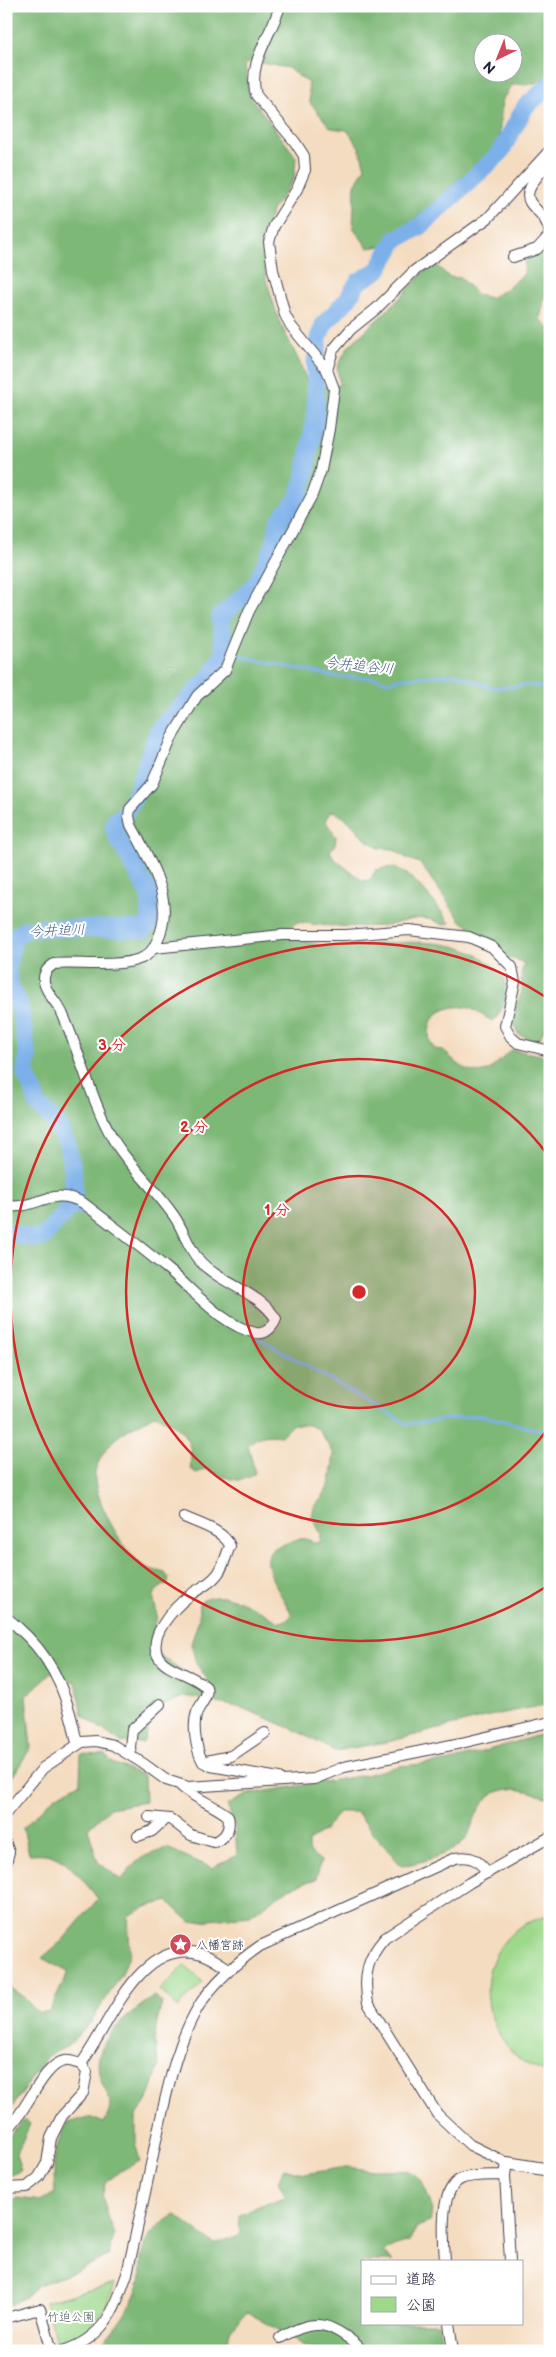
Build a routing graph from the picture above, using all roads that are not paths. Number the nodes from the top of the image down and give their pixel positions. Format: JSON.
{"nodes":[{"id":1,"x":280,"y":6,"type":"edge"},
{"id":2,"x":547,"y":154,"type":"edge"},
{"id":3,"x":513,"y":257,"type":"dead end"},
{"id":4,"x":327,"y":370,"type":"junction"},
{"id":5,"x":154,"y":948,"type":"junction"},
{"id":6,"x":550,"y":1051,"type":"edge"},
{"id":7,"x":6,"y":1206,"type":"edge"},
{"id":8,"x":184,"y":1517,"type":"dead end"},
{"id":9,"x":6,"y":1618,"type":"edge"},
{"id":10,"x":160,"y":1704,"type":"dead end"},
{"id":11,"x":550,"y":1722,"type":"edge"},
{"id":12,"x":265,"y":1733,"type":"dead end"},
{"id":13,"x":77,"y":1743,"type":"junction"},
{"id":14,"x":131,"y":1756,"type":"junction"},
{"id":15,"x":203,"y":1762,"type":"junction"},
{"id":16,"x":290,"y":1781,"type":"junction"},
{"id":17,"x":180,"y":1785,"type":"junction"},
{"id":18,"x":6,"y":1812,"type":"edge"},
{"id":19,"x":149,"y":1818,"type":"dead end"},
{"id":20,"x":165,"y":1819,"type":"junction"},
{"id":21,"x":138,"y":1836,"type":"dead end"},
{"id":22,"x":550,"y":1837,"type":"edge"},
{"id":23,"x":6,"y":1844,"type":"edge"},
{"id":24,"x":6,"y":1863,"type":"edge"},
{"id":25,"x":488,"y":1872,"type":"junction"},
{"id":26,"x":230,"y":1969,"type":"junction"},
{"id":27,"x":81,"y":2064,"type":"junction"},
{"id":28,"x":6,"y":2130,"type":"edge"},
{"id":29,"x":506,"y":2169,"type":"junction"},
{"id":30,"x":550,"y":2170,"type":"edge"},
{"id":31,"x":6,"y":2188,"type":"edge"},
{"id":32,"x":445,"y":2260,"type":"edge"},
{"id":33,"x":510,"y":2260,"type":"edge"},
{"id":34,"x":6,"y":2318,"type":"edge"},
{"id":35,"x":449,"y":2324,"type":"edge"},
{"id":36,"x":280,"y":2338,"type":"dead end"},
{"id":37,"x":52,"y":2351,"type":"edge"},
{"id":38,"x":63,"y":2351,"type":"edge"},
{"id":39,"x":358,"y":2351,"type":"edge"},
{"id":40,"x":454,"y":2351,"type":"edge"}],
"edges":[{"from":1,"to":4,"type":"street"},
{"from":2,"to":3,"type":"street"},
{"from":2,"to":4,"type":"street"},
{"from":4,"to":5,"type":"street"},
{"from":5,"to":6,"type":"street"},
{"from":5,"to":7,"type":"street"},
{"from":8,"to":15,"type":"street"},
{"from":9,"to":13,"type":"street"},
{"from":10,"to":14,"type":"street"},
{"from":11,"to":16,"type":"street"},
{"from":12,"to":15,"type":"street"},
{"from":13,"to":14,"type":"street"},
{"from":13,"to":18,"type":"street"},
{"from":14,"to":17,"type":"street"},
{"from":15,"to":16,"type":"street"},
{"from":16,"to":17,"type":"street"},
{"from":17,"to":20,"type":"street"},
{"from":19,"to":20,"type":"street"},
{"from":20,"to":21,"type":"street"},
{"from":22,"to":25,"type":"street"},
{"from":23,"to":24,"type":"street"},
{"from":25,"to":26,"type":"street"},
{"from":25,"to":29,"type":"street"},
{"from":26,"to":27,"type":"street"},
{"from":26,"to":38,"type":"street"},
{"from":27,"to":28,"type":"street"},
{"from":27,"to":31,"type":"street"},
{"from":29,"to":30,"type":"street"},
{"from":29,"to":32,"type":"street"},
{"from":29,"to":33,"type":"street"},
{"from":34,"to":37,"type":"street"},
{"from":35,"to":40,"type":"street"},
{"from":36,"to":39,"type":"street"}]}
